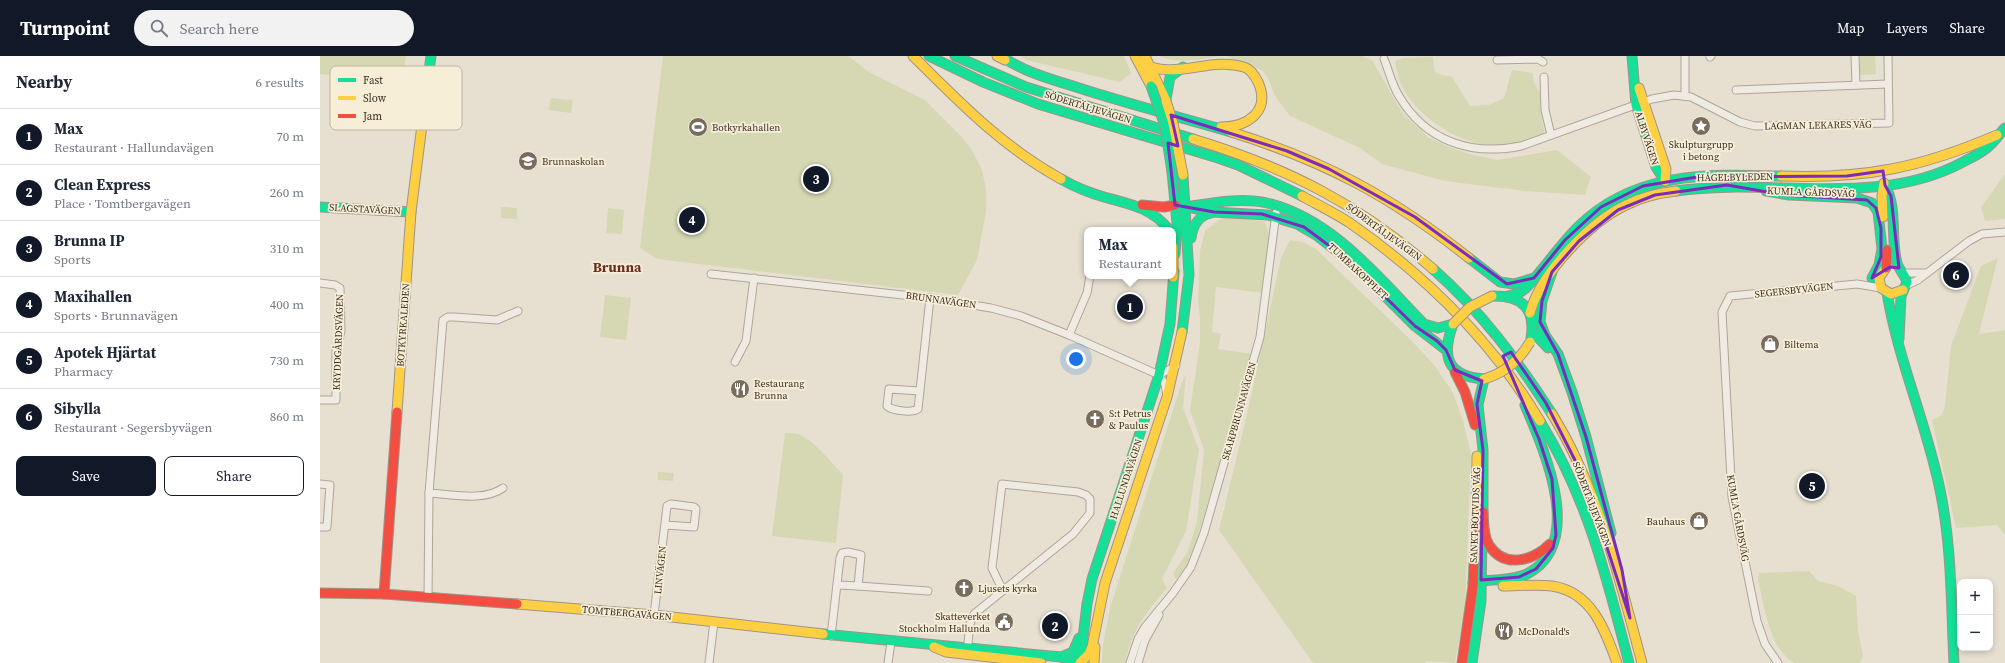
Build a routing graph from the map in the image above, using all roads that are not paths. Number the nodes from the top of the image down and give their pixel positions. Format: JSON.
{"nodes":[{"id":1,"x":431,"y":56,"type":"edge"},
{"id":2,"x":913,"y":56,"type":"edge"},
{"id":3,"x":929,"y":56,"type":"edge"},
{"id":4,"x":955,"y":56,"type":"edge"},
{"id":5,"x":1632,"y":56,"type":"edge"},
{"id":6,"x":1685,"y":56,"type":"edge"},
{"id":7,"x":1855,"y":56,"type":"edge"},
{"id":8,"x":1888,"y":56,"type":"edge"},
{"id":9,"x":1001,"y":57,"type":"edge"},
{"id":10,"x":1140,"y":58,"type":"edge"},
{"id":11,"x":1384,"y":59,"type":"dead end"},
{"id":12,"x":1497,"y":60,"type":"dead end"},
{"id":13,"x":1543,"y":62,"type":"dead end"},
{"id":14,"x":430,"y":66,"type":"edge"},
{"id":15,"x":1183,"y":67,"type":"junction"},
{"id":16,"x":1152,"y":69,"type":"junction"},
{"id":17,"x":1544,"y":77,"type":"dead end"},
{"id":18,"x":1888,"y":84,"type":"junction"},
{"id":19,"x":1856,"y":85,"type":"junction"},
{"id":20,"x":1736,"y":90,"type":"dead end"},
{"id":21,"x":1685,"y":96,"type":"junction"},
{"id":22,"x":1166,"y":101,"type":"junction"},
{"id":23,"x":1640,"y":104,"type":"junction"},
{"id":24,"x":1209,"y":126,"type":"junction"},
{"id":25,"x":422,"y":130,"type":"edge"},
{"id":26,"x":2002,"y":131,"type":"edge"},
{"id":27,"x":1551,"y":135,"type":"junction"},
{"id":28,"x":1883,"y":171,"type":"junction"},
{"id":29,"x":1665,"y":181,"type":"junction"},
{"id":30,"x":1727,"y":185,"type":"junction"},
{"id":31,"x":1885,"y":185,"type":"junction"},
{"id":32,"x":1185,"y":188,"type":"junction"},
{"id":33,"x":1766,"y":190,"type":"junction"},
{"id":34,"x":1668,"y":192,"type":"junction"},
{"id":35,"x":1225,"y":201,"type":"junction"},
{"id":36,"x":1127,"y":203,"type":"junction"},
{"id":37,"x":1175,"y":205,"type":"junction"},
{"id":38,"x":320,"y":207,"type":"edge"},
{"id":39,"x":1186,"y":207,"type":"junction"},
{"id":40,"x":1278,"y":207,"type":"junction"},
{"id":41,"x":411,"y":212,"type":"junction"},
{"id":42,"x":1214,"y":212,"type":"junction"},
{"id":43,"x":1883,"y":216,"type":"junction"},
{"id":44,"x":1276,"y":217,"type":"junction"},
{"id":45,"x":1166,"y":227,"type":"edge"},
{"id":46,"x":2005,"y":232,"type":"edge"},
{"id":47,"x":1176,"y":236,"type":"edge"},
{"id":48,"x":1478,"y":266,"type":"junction"},
{"id":49,"x":1901,"y":270,"type":"junction"},
{"id":50,"x":1552,"y":272,"type":"junction"},
{"id":51,"x":1189,"y":273,"type":"junction"},
{"id":52,"x":1879,"y":273,"type":"junction"},
{"id":53,"x":1926,"y":273,"type":"junction"},
{"id":54,"x":711,"y":274,"type":"dead end"},
{"id":55,"x":754,"y":278,"type":"junction"},
{"id":56,"x":1534,"y":278,"type":"junction"},
{"id":57,"x":1089,"y":279,"type":"edge"},
{"id":58,"x":1173,"y":279,"type":"edge"},
{"id":59,"x":320,"y":283,"type":"edge"},
{"id":60,"x":1857,"y":284,"type":"junction"},
{"id":61,"x":1904,"y":288,"type":"junction"},
{"id":62,"x":1884,"y":291,"type":"junction"},
{"id":63,"x":1505,"y":295,"type":"junction"},
{"id":64,"x":1730,"y":296,"type":"joint"},
{"id":65,"x":930,"y":298,"type":"junction"},
{"id":66,"x":518,"y":311,"type":"dead end"},
{"id":67,"x":1530,"y":313,"type":"junction"},
{"id":68,"x":1448,"y":329,"type":"junction"},
{"id":69,"x":1533,"y":332,"type":"junction"},
{"id":70,"x":1069,"y":335,"type":"junction"},
{"id":71,"x":1898,"y":344,"type":"junction"},
{"id":72,"x":1446,"y":350,"type":"junction"},
{"id":73,"x":735,"y":362,"type":"dead end"},
{"id":74,"x":1176,"y":366,"type":"junction"},
{"id":75,"x":1455,"y":370,"type":"junction"},
{"id":76,"x":1564,"y":372,"type":"junction"},
{"id":77,"x":1159,"y":375,"type":"junction"},
{"id":78,"x":1484,"y":379,"type":"junction"},
{"id":79,"x":1514,"y":380,"type":"junction"},
{"id":80,"x":920,"y":391,"type":"junction"},
{"id":81,"x":1167,"y":397,"type":"junction"},
{"id":82,"x":320,"y":400,"type":"edge"},
{"id":83,"x":320,"y":484,"type":"edge"},
{"id":84,"x":503,"y":488,"type":"dead end"},
{"id":85,"x":429,"y":493,"type":"junction"},
{"id":86,"x":1483,"y":512,"type":"junction"},
{"id":87,"x":665,"y":525,"type":"junction"},
{"id":88,"x":320,"y":527,"type":"edge"},
{"id":89,"x":1556,"y":535,"type":"junction"},
{"id":90,"x":1479,"y":583,"type":"junction"},
{"id":91,"x":838,"y":585,"type":"junction"},
{"id":92,"x":858,"y":586,"type":"junction"},
{"id":93,"x":1003,"y":590,"type":"junction"},
{"id":94,"x":928,"y":591,"type":"dead end"},
{"id":95,"x":320,"y":593,"type":"edge"},
{"id":96,"x":384,"y":594,"type":"junction"},
{"id":97,"x":428,"y":598,"type":"junction"},
{"id":98,"x":1087,"y":604,"type":"junction"},
{"id":99,"x":1165,"y":604,"type":"junction"},
{"id":100,"x":654,"y":615,"type":"junction"},
{"id":101,"x":1630,"y":618,"type":"junction"},
{"id":102,"x":714,"y":622,"type":"junction"},
{"id":103,"x":1096,"y":629,"type":"junction"},
{"id":104,"x":831,"y":636,"type":"junction"},
{"id":105,"x":891,"y":642,"type":"junction"},
{"id":106,"x":967,"y":651,"type":"junction"},
{"id":107,"x":1061,"y":657,"type":"junction"},
{"id":108,"x":709,"y":663,"type":"edge"},
{"id":109,"x":888,"y":663,"type":"edge"},
{"id":110,"x":1041,"y":663,"type":"edge"},
{"id":111,"x":1080,"y":663,"type":"edge"},
{"id":112,"x":1094,"y":663,"type":"edge"},
{"id":113,"x":1130,"y":663,"type":"edge"},
{"id":114,"x":1138,"y":663,"type":"edge"},
{"id":115,"x":1462,"y":663,"type":"edge"},
{"id":116,"x":1472,"y":663,"type":"edge"},
{"id":117,"x":1617,"y":663,"type":"edge"},
{"id":118,"x":1629,"y":663,"type":"edge"},
{"id":119,"x":1642,"y":663,"type":"edge"},
{"id":120,"x":1778,"y":663,"type":"edge"},
{"id":121,"x":1954,"y":663,"type":"edge"}],
"edges":[{"from":1,"to":14,"type":"main road","name":"BOTKYRKALEDEN"},
{"from":2,"to":36,"type":"main road"},
{"from":3,"to":79,"type":"main road"},
{"from":4,"to":101,"type":"main road","name":"SÖDERTÄLJEVÄGEN"},
{"from":5,"to":23,"type":"main road","name":"ALBYVÄGEN"},
{"from":6,"to":21,"type":"street"},
{"from":7,"to":19,"type":"street"},
{"from":8,"to":18,"type":"street","name":"LAGMAN LEKARES VÄG"},
{"from":9,"to":24,"type":"main road"},
{"from":10,"to":16,"type":"main road","name":"HALLUNDAVÄGEN"},
{"from":10,"to":37,"type":"main road","name":"HALLUNDAVÄGEN","bridge":true},
{"from":11,"to":27,"type":"street","name":"LAGMAN LEKARES VÄG"},
{"from":12,"to":13,"type":"street"},
{"from":15,"to":16,"type":"main road"},
{"from":15,"to":22,"type":"main road"},
{"from":15,"to":24,"type":"main road"},
{"from":16,"to":22,"type":"main road","name":"HALLUNDAVÄGEN"},
{"from":17,"to":27,"type":"street"},
{"from":18,"to":19,"type":"street"},
{"from":18,"to":21,"type":"street","name":"LAGMAN LEKARES VÄG"},
{"from":19,"to":20,"type":"street"},
{"from":21,"to":23,"type":"street","name":"LAGMAN LEKARES VÄG"},
{"from":22,"to":32,"type":"main road","name":"HALLUNDAVÄGEN","bridge":true},
{"from":23,"to":27,"type":"street","name":"LAGMAN LEKARES VÄG"},
{"from":23,"to":29,"type":"main road","name":"ALBYVÄGEN"},
{"from":24,"to":48,"type":"main road"},
{"from":25,"to":41,"type":"main road","name":"BOTKYRKALEDEN"},
{"from":26,"to":28,"type":"main road","name":"HÅGELBYLEDEN"},
{"from":26,"to":31,"type":"main road","name":"HÅGELBYLEDEN"},
{"from":28,"to":29,"type":"main road","name":"HÅGELBYLEDEN"},
{"from":28,"to":31,"type":"main road","name":"KUMLA GÅRDSVÄG"},
{"from":29,"to":34,"type":"main road","name":"ALBYVÄGEN"},
{"from":29,"to":56,"type":"main road","name":"HÅGELBYLEDEN"},
{"from":30,"to":31,"type":"main road","name":"HÅGELBYLEDEN"},
{"from":30,"to":33,"type":"main road","name":"KUMLA GÅRDSVÄG"},
{"from":30,"to":34,"type":"main road","name":"HÅGELBYLEDEN"},
{"from":31,"to":43,"type":"main road","name":"KUMLA GÅRDSVÄG"},
{"from":31,"to":49,"type":"main road","name":"KUMLA GÅRDSVÄG"},
{"from":32,"to":35,"type":"main road","name":"TUMBAKOPPLET"},
{"from":32,"to":39,"type":"main road","name":"HALLUNDAVÄGEN"},
{"from":33,"to":43,"type":"main road","name":"KUMLA GÅRDSVÄG"},
{"from":33,"to":52,"type":"main road"},
{"from":34,"to":50,"type":"main road","name":"HÅGELBYLEDEN"},
{"from":35,"to":39,"type":"main road","name":"TUMBAKOPPLET"},
{"from":35,"to":40,"type":"main road","name":"TUMBAKOPPLET"},
{"from":36,"to":37,"type":"main road","name":"TUMBAKOPPLET"},
{"from":36,"to":45,"type":"main road"},
{"from":37,"to":39,"type":"main road","name":"TUMBAKOPPLET"},
{"from":37,"to":47,"type":"main road","name":"HALLUNDAVÄGEN"},
{"from":38,"to":41,"type":"main road","name":"SLAGSTAVÄGEN"},
{"from":39,"to":42,"type":"main road","name":"TUMBAKOPPLET"},
{"from":39,"to":51,"type":"main road","name":"HALLUNDAVÄGEN"},
{"from":40,"to":44,"type":"street","name":"SKARPBRUNNAVÄGEN"},
{"from":40,"to":68,"type":"main road","name":"TUMBAKOPPLET"},
{"from":41,"to":96,"type":"main road","name":"BOTKYRKALEDEN"},
{"from":42,"to":44,"type":"main road","name":"TUMBAKOPPLET"},
{"from":42,"to":51,"type":"main road"},
{"from":43,"to":52,"type":"main road","name":"KUMLA GÅRDSVÄG"},
{"from":44,"to":72,"type":"main road","name":"TUMBAKOPPLET"},
{"from":44,"to":99,"type":"street","name":"SKARPBRUNNAVÄGEN"},
{"from":46,"to":53,"type":"street"},
{"from":48,"to":56,"type":"main road"},
{"from":48,"to":63,"type":"main road"},
{"from":49,"to":52,"type":"main road"},
{"from":49,"to":53,"type":"street"},
{"from":49,"to":61,"type":"main road","name":"KUMLA GÅRDSVÄG"},
{"from":50,"to":67,"type":"main road","name":"HÅGELBYLEDEN"},
{"from":50,"to":76,"type":"main road"},
{"from":51,"to":74,"type":"main road","name":"HALLUNDAVÄGEN"},
{"from":52,"to":60,"type":"street","name":"SEGERSBYVÄGEN"},
{"from":52,"to":62,"type":"main road","name":"KUMLA GÅRDSVÄG"},
{"from":53,"to":61,"type":"street"},
{"from":54,"to":55,"type":"street","name":"BRUNNAVÄGEN"},
{"from":55,"to":65,"type":"street","name":"BRUNNAVÄGEN"},
{"from":55,"to":73,"type":"street"},
{"from":56,"to":63,"type":"main road","name":"HÅGELBYLEDEN"},
{"from":57,"to":70,"type":"street"},
{"from":58,"to":77,"type":"main road","name":"HALLUNDAVÄGEN"},
{"from":59,"to":82,"type":"street","name":"KRYDDGÅRDSVÄGEN"},
{"from":60,"to":62,"type":"street","name":"SEGERSBYVÄGEN"},
{"from":60,"to":64,"type":"street","name":"SEGERSBYVÄGEN"},
{"from":61,"to":62,"type":"main road"},
{"from":61,"to":71,"type":"main road","name":"KUMLA GÅRDSVÄG"},
{"from":62,"to":71,"type":"main road","name":"KUMLA GÅRDSVÄG"},
{"from":63,"to":67,"type":"main road"},
{"from":63,"to":68,"type":"main road","bridge":true},
{"from":64,"to":120,"type":"street","name":"KUMLA GÅRDSVÄG"},
{"from":65,"to":70,"type":"street","name":"BRUNNAVÄGEN"},
{"from":65,"to":80,"type":"street"},
{"from":66,"to":85,"type":"street"},
{"from":67,"to":69,"type":"main road"},
{"from":68,"to":72,"type":"main road"},
{"from":69,"to":76,"type":"main road"},
{"from":69,"to":78,"type":"main road","bridge":true},
{"from":70,"to":77,"type":"street","name":"BRUNNAVÄGEN"},
{"from":71,"to":121,"type":"main road","name":"KUMLA GÅRDSVÄG"},
{"from":72,"to":75,"type":"main road"},
{"from":74,"to":77,"type":"street"},
{"from":74,"to":81,"type":"main road","name":"HALLUNDAVÄGEN"},
{"from":75,"to":78,"type":"main road"},
{"from":75,"to":90,"type":"main road","name":"SANKT BOTVIDS VÄG"},
{"from":76,"to":101,"type":"main road"},
{"from":77,"to":81,"type":"street"},
{"from":77,"to":98,"type":"main road","name":"HALLUNDAVÄGEN"},
{"from":78,"to":86,"type":"main road","name":"SANKT BOTVIDS VÄG"},
{"from":79,"to":89,"type":"main road"},
{"from":79,"to":118,"type":"main road"},
{"from":80,"to":80,"type":"street"},
{"from":81,"to":103,"type":"main road","name":"HALLUNDAVÄGEN"},
{"from":83,"to":88,"type":"street"},
{"from":84,"to":85,"type":"street"},
{"from":85,"to":97,"type":"street"},
{"from":86,"to":89,"type":"main road"},
{"from":86,"to":90,"type":"main road","name":"SANKT BOTVIDS VÄG"},
{"from":87,"to":87,"type":"street","name":"LINVÄGEN"},
{"from":87,"to":100,"type":"street","name":"LINVÄGEN"},
{"from":89,"to":90,"type":"main road"},
{"from":90,"to":115,"type":"main road","name":"SANKT BOTVIDS VÄG"},
{"from":90,"to":116,"type":"main road","name":"SANKT BOTVIDS VÄG"},
{"from":90,"to":117,"type":"main road"},
{"from":91,"to":92,"type":"street"},
{"from":91,"to":92,"type":"street"},
{"from":91,"to":104,"type":"street"},
{"from":92,"to":94,"type":"street"},
{"from":93,"to":93,"type":"street"},
{"from":93,"to":106,"type":"street"},
{"from":95,"to":96,"type":"main road","name":"TOMTBERGAVÄGEN"},
{"from":96,"to":97,"type":"main road","name":"TOMTBERGAVÄGEN"},
{"from":97,"to":100,"type":"main road","name":"TOMTBERGAVÄGEN"},
{"from":98,"to":107,"type":"main road"},
{"from":98,"to":111,"type":"main road","name":"HALLUNDAVÄGEN"},
{"from":99,"to":113,"type":"street","name":"SKARPBRUNNAVÄGEN"},
{"from":99,"to":114,"type":"street","name":"SKARPBRUNNAVÄGEN"},
{"from":100,"to":102,"type":"main road","name":"TOMTBERGAVÄGEN"},
{"from":101,"to":119,"type":"main road","name":"SÖDERTÄLJEVÄGEN"},
{"from":102,"to":104,"type":"main road","name":"TOMTBERGAVÄGEN"},
{"from":102,"to":108,"type":"street"},
{"from":103,"to":111,"type":"main road","name":"HALLUNDAVÄGEN"},
{"from":103,"to":112,"type":"main road","name":"HALLUNDAVÄGEN"},
{"from":104,"to":105,"type":"main road","name":"TOMTBERGAVÄGEN"},
{"from":105,"to":106,"type":"main road","name":"TOMTBERGAVÄGEN"},
{"from":105,"to":109,"type":"street"},
{"from":106,"to":107,"type":"main road","name":"TOMTBERGAVÄGEN"},
{"from":106,"to":110,"type":"main road","name":"TOMTBERGAVÄGEN"},
{"from":107,"to":111,"type":"main road","name":"TOMTBERGAVÄGEN"}]}
